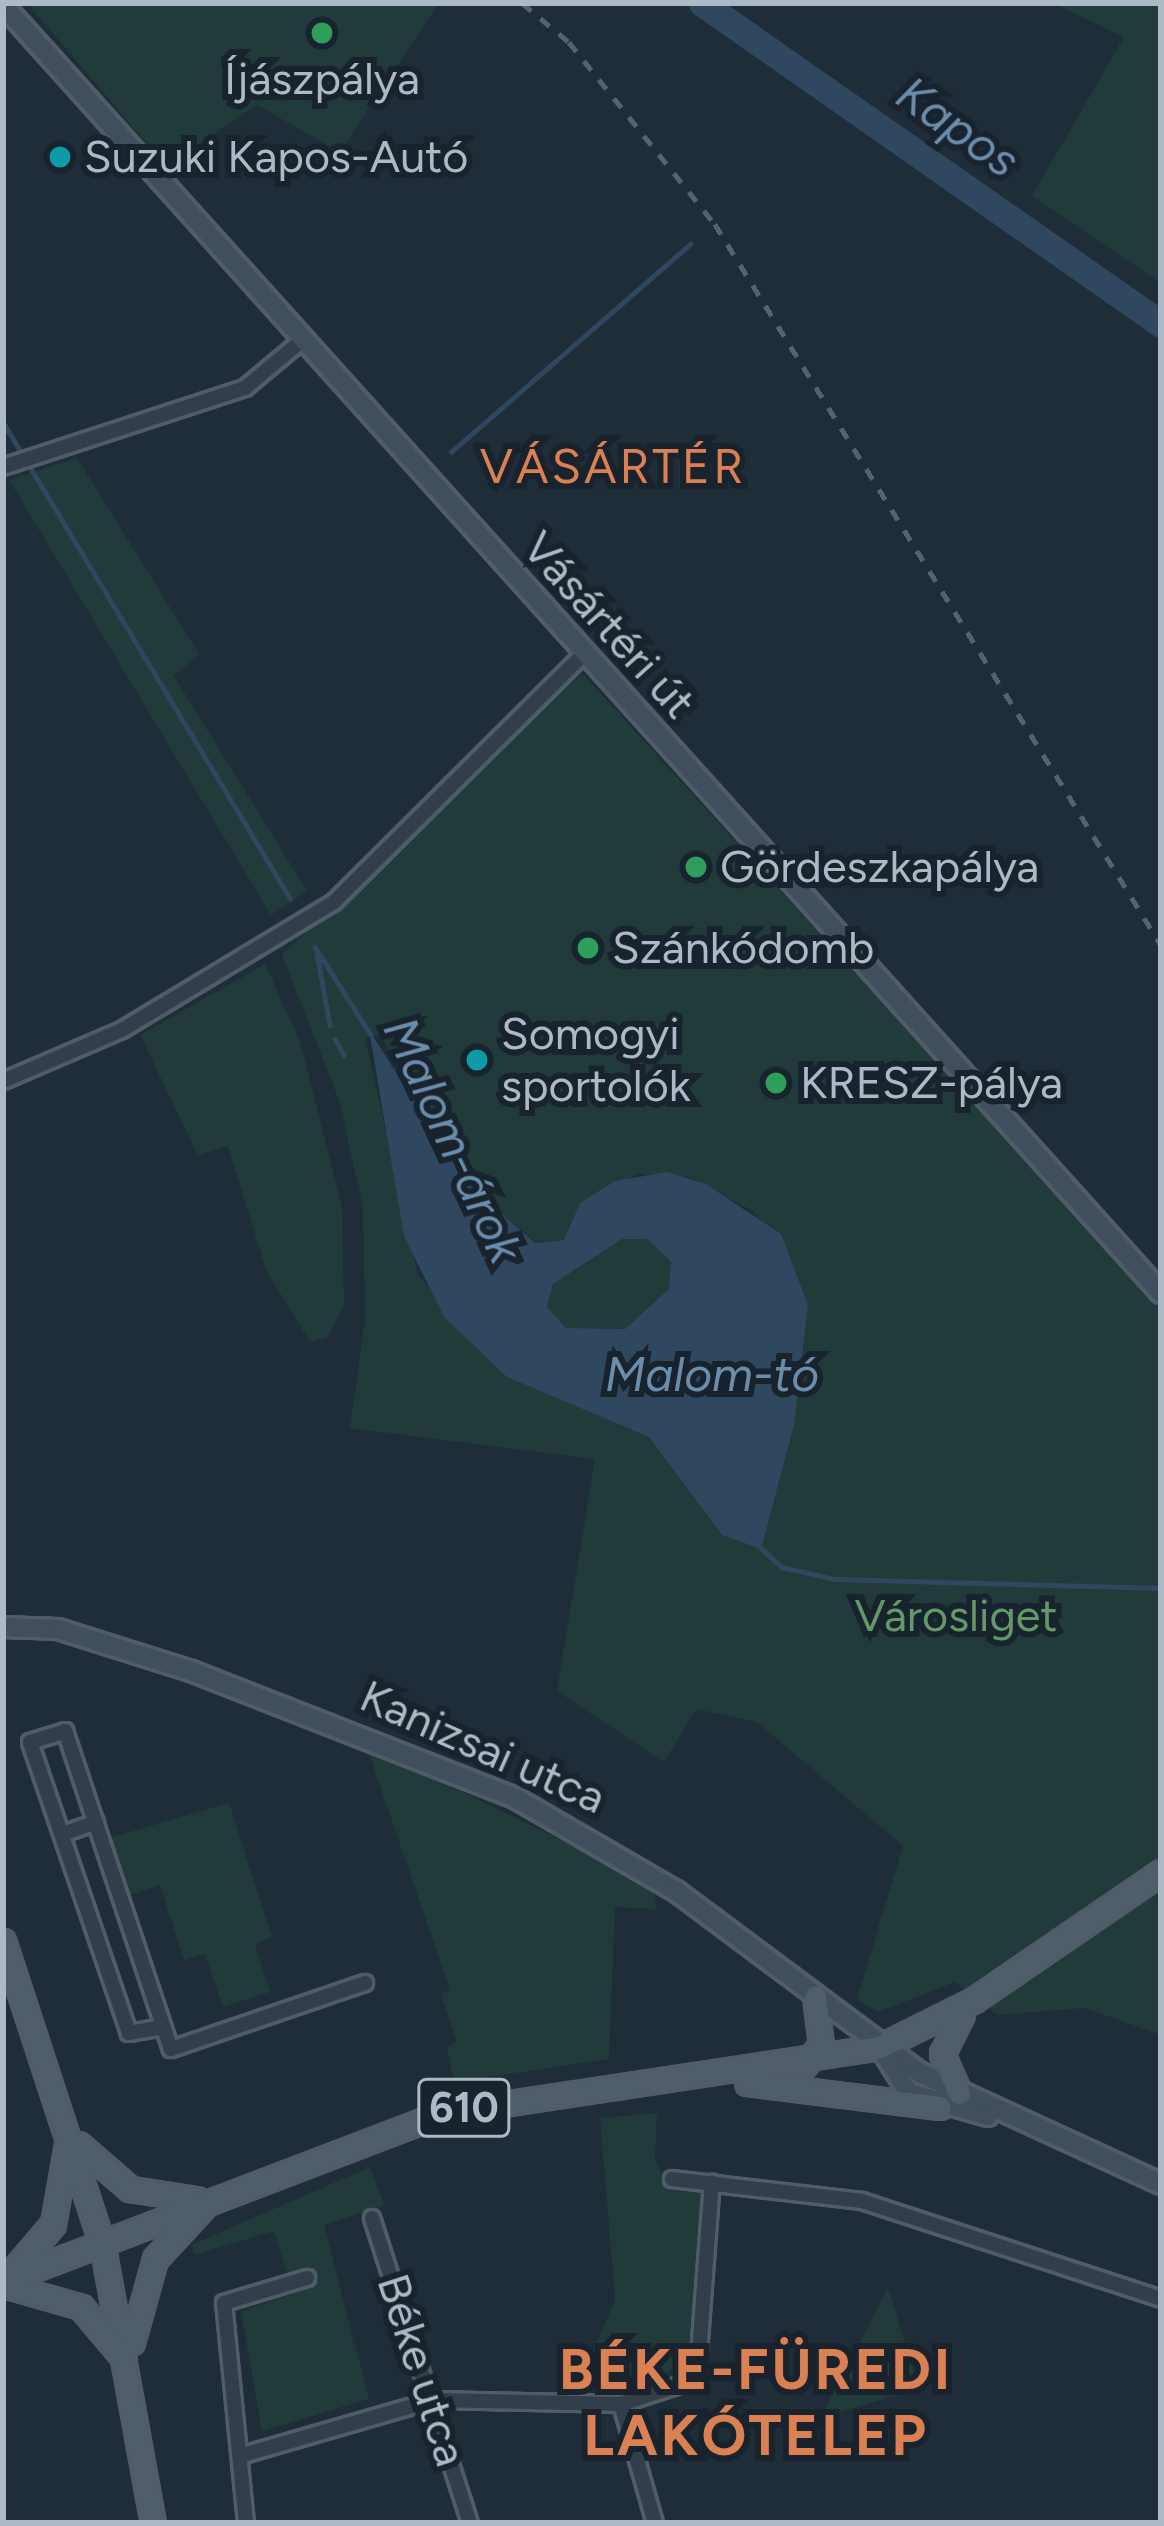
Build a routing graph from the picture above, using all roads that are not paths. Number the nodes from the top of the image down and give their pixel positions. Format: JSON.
{"nodes":[{"id":1,"x":3,"y":5,"type":"edge"},
{"id":2,"x":298,"y":343,"type":"junction"},
{"id":3,"x":9,"y":465,"type":"edge"},
{"id":4,"x":583,"y":655,"type":"junction"},
{"id":5,"x":25,"y":1075,"type":"junction"},
{"id":6,"x":3,"y":1081,"type":"edge"},
{"id":7,"x":3,"y":1090,"type":"edge"},
{"id":8,"x":1161,"y":1294,"type":"edge"},
{"id":9,"x":3,"y":1627,"type":"edge"},
{"id":10,"x":95,"y":1822,"type":"junction"},
{"id":11,"x":62,"y":1834,"type":"junction"},
{"id":12,"x":1161,"y":1872,"type":"edge"},
{"id":13,"x":3,"y":1941,"type":"edge"},
{"id":14,"x":365,"y":1984,"type":"dead end"},
{"id":15,"x":815,"y":1996,"type":"junction"},
{"id":16,"x":974,"y":2000,"type":"junction"},
{"id":17,"x":163,"y":2027,"type":"junction"},
{"id":18,"x":880,"y":2047,"type":"junction"},
{"id":19,"x":802,"y":2067,"type":"junction"},
{"id":20,"x":674,"y":2080,"type":"junction"},
{"id":21,"x":958,"y":2093,"type":"junction"},
{"id":22,"x":940,"y":2107,"type":"junction"},
{"id":23,"x":1008,"y":2119,"type":"junction"},
{"id":24,"x":69,"y":2133,"type":"junction"},
{"id":25,"x":672,"y":2179,"type":"dead end"},
{"id":26,"x":712,"y":2182,"type":"junction"},
{"id":27,"x":1161,"y":2184,"type":"edge"},
{"id":28,"x":214,"y":2197,"type":"junction"},
{"id":29,"x":372,"y":2218,"type":"dead end"},
{"id":30,"x":102,"y":2243,"type":"junction"},
{"id":31,"x":307,"y":2278,"type":"dead end"},
{"id":32,"x":3,"y":2282,"type":"edge"},
{"id":33,"x":1161,"y":2299,"type":"edge"},
{"id":34,"x":130,"y":2367,"type":"junction"},
{"id":35,"x":434,"y":2400,"type":"junction"},
{"id":36,"x":621,"y":2404,"type":"junction"},
{"id":37,"x":243,"y":2455,"type":"junction"},
{"id":38,"x":153,"y":2523,"type":"edge"},
{"id":39,"x":246,"y":2523,"type":"edge"},
{"id":40,"x":470,"y":2523,"type":"edge"},
{"id":41,"x":655,"y":2523,"type":"edge"}],
"edges":[{"from":1,"to":2,"type":"street","name":"Vásártéri út"},
{"from":2,"to":3,"type":"street"},
{"from":2,"to":4,"type":"street","name":"Vásártéri út"},
{"from":4,"to":5,"type":"street"},
{"from":4,"to":8,"type":"street","name":"Vásártéri út"},
{"from":5,"to":6,"type":"street"},
{"from":5,"to":7,"type":"street"},
{"from":9,"to":15,"type":"street","name":"Kanizsai utca"},
{"from":10,"to":11,"type":"street"},
{"from":10,"to":11,"type":"street"},
{"from":10,"to":17,"type":"street"},
{"from":11,"to":17,"type":"street"},
{"from":12,"to":16,"type":"main road","number":"610"},
{"from":13,"to":24,"type":"main road"},
{"from":14,"to":17,"type":"street"},
{"from":15,"to":18,"type":"street","name":"Kanizsai utca"},
{"from":15,"to":19,"type":"main road"},
{"from":16,"to":18,"type":"main road","number":"610"},
{"from":16,"to":21,"type":"main road"},
{"from":18,"to":19,"type":"main road","number":"610"},
{"from":18,"to":21,"type":"street","name":"Kanizsai utca"},
{"from":18,"to":22,"type":"street","name":"Kanizsai utca"},
{"from":19,"to":20,"type":"main road","number":"610"},
{"from":20,"to":22,"type":"main road"},
{"from":20,"to":28,"type":"main road","number":"610"},
{"from":21,"to":23,"type":"street","name":"Kanizsai utca"},
{"from":22,"to":23,"type":"street","name":"Kanizsai utca"},
{"from":23,"to":27,"type":"street","name":"Kanizsai utca"},
{"from":24,"to":28,"type":"main road"},
{"from":24,"to":30,"type":"main road"},
{"from":24,"to":32,"type":"main road"},
{"from":25,"to":26,"type":"street"},
{"from":26,"to":33,"type":"street"},
{"from":26,"to":36,"type":"street"},
{"from":28,"to":30,"type":"main road","number":"610"},
{"from":28,"to":34,"type":"main road"},
{"from":29,"to":35,"type":"street","name":"Béke utca"},
{"from":30,"to":32,"type":"main road","number":"610"},
{"from":30,"to":34,"type":"main road"},
{"from":31,"to":37,"type":"street"},
{"from":32,"to":34,"type":"main road"},
{"from":34,"to":38,"type":"main road"},
{"from":35,"to":36,"type":"street"},
{"from":35,"to":37,"type":"street"},
{"from":35,"to":40,"type":"street","name":"Béke utca"},
{"from":36,"to":41,"type":"street"},
{"from":37,"to":39,"type":"street"}]}
